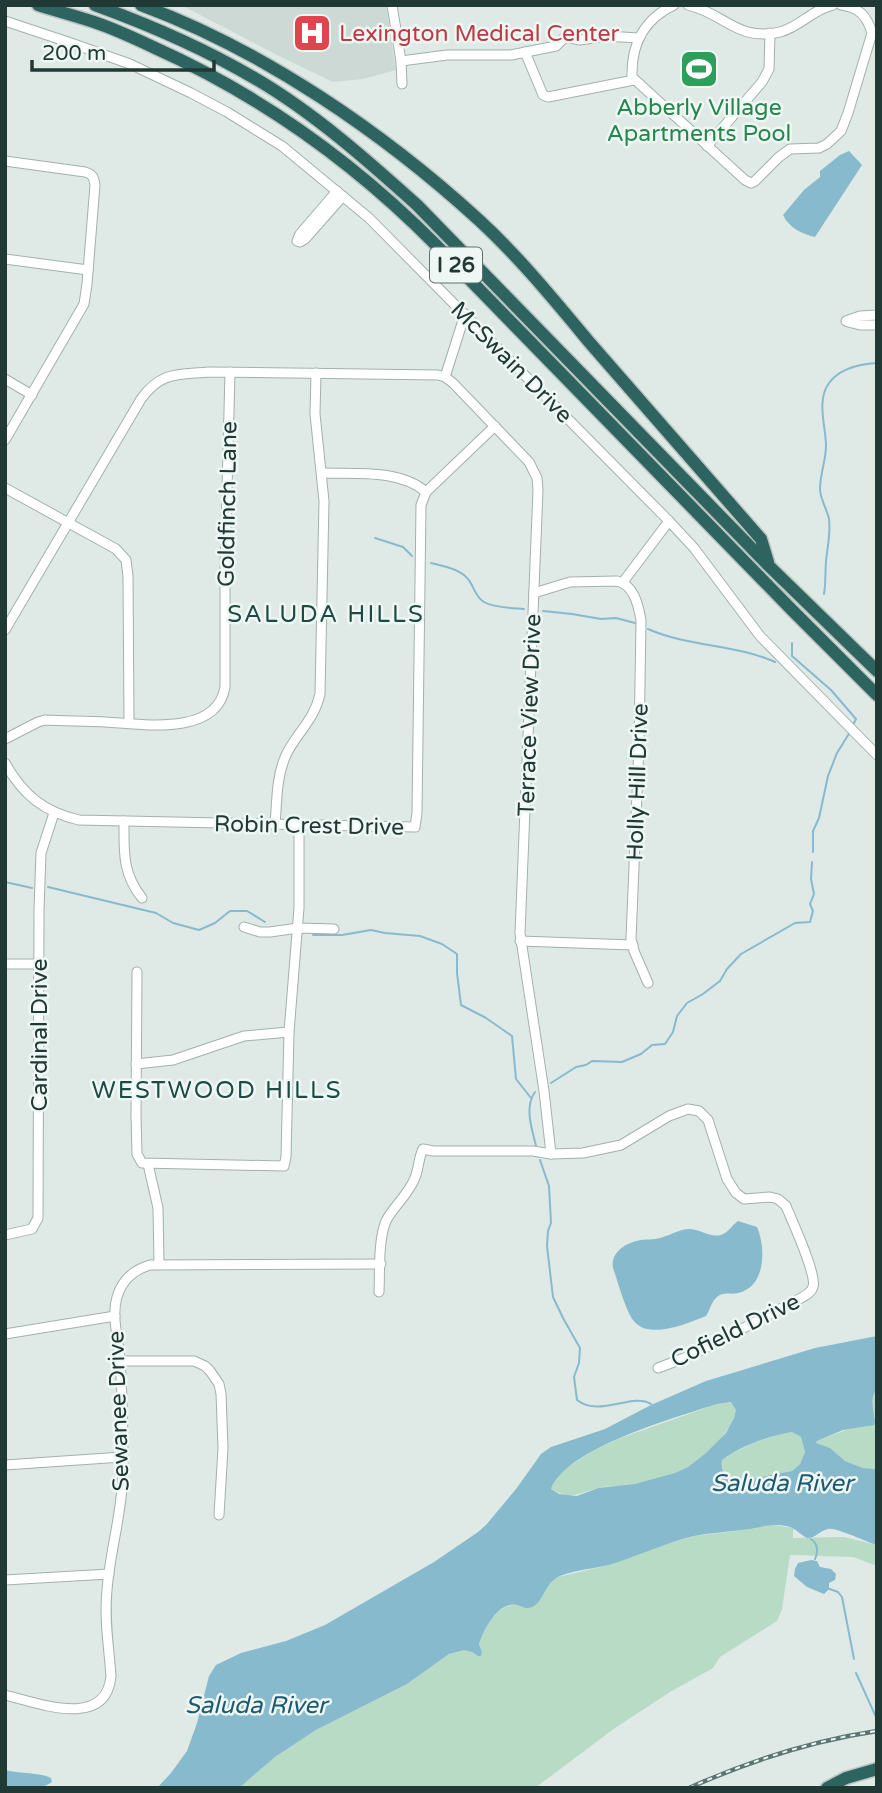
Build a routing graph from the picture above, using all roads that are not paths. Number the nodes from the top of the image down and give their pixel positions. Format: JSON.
{"nodes":[{"id":1,"x":25,"y":5,"type":"edge"},
{"id":2,"x":38,"y":5,"type":"edge"},
{"id":3,"x":95,"y":5,"type":"edge"},
{"id":4,"x":141,"y":5,"type":"edge"},
{"id":5,"x":392,"y":5,"type":"edge"},
{"id":6,"x":674,"y":5,"type":"edge"},
{"id":7,"x":688,"y":5,"type":"edge"},
{"id":8,"x":833,"y":5,"type":"edge"},
{"id":9,"x":841,"y":5,"type":"edge"},
{"id":10,"x":58,"y":11,"type":"junction"},
{"id":11,"x":5,"y":22,"type":"edge"},
{"id":12,"x":770,"y":33,"type":"junction"},
{"id":13,"x":639,"y":38,"type":"junction"},
{"id":14,"x":525,"y":52,"type":"junction"},
{"id":15,"x":401,"y":61,"type":"junction"},
{"id":16,"x":634,"y":80,"type":"junction"},
{"id":17,"x":402,"y":84,"type":"dead end"},
{"id":18,"x":707,"y":146,"type":"junction"},
{"id":19,"x":5,"y":161,"type":"edge"},
{"id":20,"x":340,"y":194,"type":"junction"},
{"id":21,"x":5,"y":259,"type":"edge"},
{"id":22,"x":88,"y":270,"type":"junction"},
{"id":23,"x":465,"y":314,"type":"junction"},
{"id":24,"x":877,"y":315,"type":"edge"},
{"id":25,"x":877,"y":325,"type":"edge"},
{"id":26,"x":230,"y":372,"type":"junction"},
{"id":27,"x":316,"y":373,"type":"junction"},
{"id":28,"x":445,"y":377,"type":"junction"},
{"id":29,"x":5,"y":379,"type":"edge"},
{"id":30,"x":32,"y":395,"type":"junction"},
{"id":31,"x":495,"y":426,"type":"junction"},
{"id":32,"x":5,"y":440,"type":"edge"},
{"id":33,"x":322,"y":473,"type":"junction"},
{"id":34,"x":5,"y":488,"type":"edge"},
{"id":35,"x":426,"y":492,"type":"junction"},
{"id":36,"x":669,"y":521,"type":"junction"},
{"id":37,"x":69,"y":523,"type":"junction"},
{"id":38,"x":769,"y":566,"type":"junction"},
{"id":39,"x":624,"y":582,"type":"junction"},
{"id":40,"x":534,"y":593,"type":"junction"},
{"id":41,"x":5,"y":630,"type":"edge"},
{"id":42,"x":877,"y":671,"type":"edge"},
{"id":43,"x":877,"y":695,"type":"edge"},
{"id":44,"x":130,"y":723,"type":"junction"},
{"id":45,"x":5,"y":739,"type":"edge"},
{"id":46,"x":877,"y":755,"type":"edge"},
{"id":47,"x":5,"y":763,"type":"edge"},
{"id":48,"x":54,"y":813,"type":"junction"},
{"id":49,"x":124,"y":821,"type":"junction"},
{"id":50,"x":275,"y":825,"type":"junction"},
{"id":51,"x":299,"y":825,"type":"junction"},
{"id":52,"x":142,"y":898,"type":"dead end"},
{"id":53,"x":244,"y":927,"type":"dead end"},
{"id":54,"x":298,"y":928,"type":"junction"},
{"id":55,"x":334,"y":929,"type":"dead end"},
{"id":56,"x":520,"y":941,"type":"junction"},
{"id":57,"x":632,"y":945,"type":"junction"},
{"id":58,"x":5,"y":964,"type":"edge"},
{"id":59,"x":39,"y":964,"type":"junction"},
{"id":60,"x":137,"y":972,"type":"dead end"},
{"id":61,"x":648,"y":983,"type":"dead end"},
{"id":62,"x":289,"y":1032,"type":"junction"},
{"id":63,"x":136,"y":1064,"type":"junction"},
{"id":64,"x":551,"y":1154,"type":"junction"},
{"id":65,"x":148,"y":1164,"type":"junction"},
{"id":66,"x":5,"y":1235,"type":"edge"},
{"id":67,"x":159,"y":1264,"type":"junction"},
{"id":68,"x":381,"y":1264,"type":"junction"},
{"id":69,"x":379,"y":1292,"type":"dead end"},
{"id":70,"x":115,"y":1316,"type":"junction"},
{"id":71,"x":5,"y":1334,"type":"edge"},
{"id":72,"x":120,"y":1361,"type":"junction"},
{"id":73,"x":658,"y":1368,"type":"dead end"},
{"id":74,"x":122,"y":1457,"type":"junction"},
{"id":75,"x":5,"y":1465,"type":"edge"},
{"id":76,"x":219,"y":1514,"type":"dead end"},
{"id":77,"x":109,"y":1574,"type":"junction"},
{"id":78,"x":5,"y":1580,"type":"edge"},
{"id":79,"x":5,"y":1695,"type":"edge"},
{"id":80,"x":877,"y":1769,"type":"edge"},
{"id":81,"x":827,"y":1788,"type":"edge"}],
"edges":[{"from":1,"to":10,"type":"highway"},
{"from":2,"to":10,"type":"highway","number":"I 26"},
{"from":3,"to":38,"type":"highway","number":"I 26"},
{"from":4,"to":38,"type":"highway"},
{"from":5,"to":15,"type":"street"},
{"from":6,"to":13,"type":"street"},
{"from":7,"to":12,"type":"street"},
{"from":8,"to":12,"type":"street"},
{"from":9,"to":18,"type":"street"},
{"from":10,"to":43,"type":"highway","number":"I 26"},
{"from":11,"to":20,"type":"street","name":"McSwain Drive"},
{"from":12,"to":18,"type":"street"},
{"from":13,"to":14,"type":"street"},
{"from":13,"to":16,"type":"street"},
{"from":14,"to":15,"type":"street"},
{"from":14,"to":16,"type":"street"},
{"from":15,"to":17,"type":"street"},
{"from":16,"to":18,"type":"street"},
{"from":19,"to":22,"type":"street"},
{"from":20,"to":20,"type":"street"},
{"from":20,"to":23,"type":"street","name":"McSwain Drive"},
{"from":21,"to":22,"type":"street"},
{"from":22,"to":30,"type":"street"},
{"from":23,"to":28,"type":"street"},
{"from":23,"to":36,"type":"street","name":"McSwain Drive"},
{"from":24,"to":25,"type":"street"},
{"from":26,"to":27,"type":"street"},
{"from":26,"to":37,"type":"street"},
{"from":26,"to":44,"type":"street","name":"Goldfinch Lane"},
{"from":27,"to":28,"type":"street"},
{"from":27,"to":33,"type":"street"},
{"from":28,"to":31,"type":"street","name":"Terrace View Drive"},
{"from":29,"to":30,"type":"street"},
{"from":30,"to":32,"type":"street"},
{"from":31,"to":35,"type":"street"},
{"from":31,"to":40,"type":"street","name":"Terrace View Drive"},
{"from":33,"to":35,"type":"street"},
{"from":33,"to":50,"type":"street"},
{"from":34,"to":37,"type":"street"},
{"from":35,"to":51,"type":"street","name":"Robin Crest Drive"},
{"from":36,"to":39,"type":"street"},
{"from":36,"to":46,"type":"street","name":"McSwain Drive"},
{"from":37,"to":41,"type":"street"},
{"from":37,"to":44,"type":"street"},
{"from":38,"to":42,"type":"highway","number":"I 26"},
{"from":39,"to":40,"type":"street"},
{"from":39,"to":57,"type":"street","name":"Holly Hill Drive"},
{"from":40,"to":56,"type":"street","name":"Terrace View Drive"},
{"from":44,"to":45,"type":"street","name":"Goldfinch Lane"},
{"from":47,"to":48,"type":"street","name":"Robin Crest Drive"},
{"from":48,"to":49,"type":"street","name":"Robin Crest Drive"},
{"from":48,"to":59,"type":"street","name":"Cardinal Drive"},
{"from":49,"to":50,"type":"street","name":"Robin Crest Drive"},
{"from":49,"to":52,"type":"street"},
{"from":50,"to":51,"type":"street","name":"Robin Crest Drive"},
{"from":51,"to":54,"type":"street"},
{"from":53,"to":54,"type":"street"},
{"from":54,"to":55,"type":"street"},
{"from":54,"to":62,"type":"street"},
{"from":56,"to":57,"type":"street"},
{"from":56,"to":64,"type":"street","name":"Terrace View Drive"},
{"from":57,"to":61,"type":"street","name":"Holly Hill Drive"},
{"from":58,"to":59,"type":"street"},
{"from":59,"to":66,"type":"street","name":"Cardinal Drive"},
{"from":60,"to":63,"type":"street"},
{"from":62,"to":63,"type":"street"},
{"from":62,"to":65,"type":"street"},
{"from":63,"to":65,"type":"street"},
{"from":64,"to":68,"type":"street","name":"Cofield Drive"},
{"from":64,"to":73,"type":"street","name":"Cofield Drive"},
{"from":65,"to":67,"type":"street"},
{"from":67,"to":68,"type":"street","name":"Sewanee Drive"},
{"from":67,"to":70,"type":"street","name":"Sewanee Drive"},
{"from":68,"to":69,"type":"street"},
{"from":70,"to":71,"type":"street"},
{"from":70,"to":72,"type":"street","name":"Sewanee Drive"},
{"from":72,"to":74,"type":"street","name":"Sewanee Drive"},
{"from":72,"to":76,"type":"street"},
{"from":74,"to":75,"type":"street"},
{"from":74,"to":77,"type":"street","name":"Sewanee Drive"},
{"from":77,"to":78,"type":"street"},
{"from":77,"to":79,"type":"street","name":"Sewanee Drive"},
{"from":80,"to":81,"type":"highway"}]}
